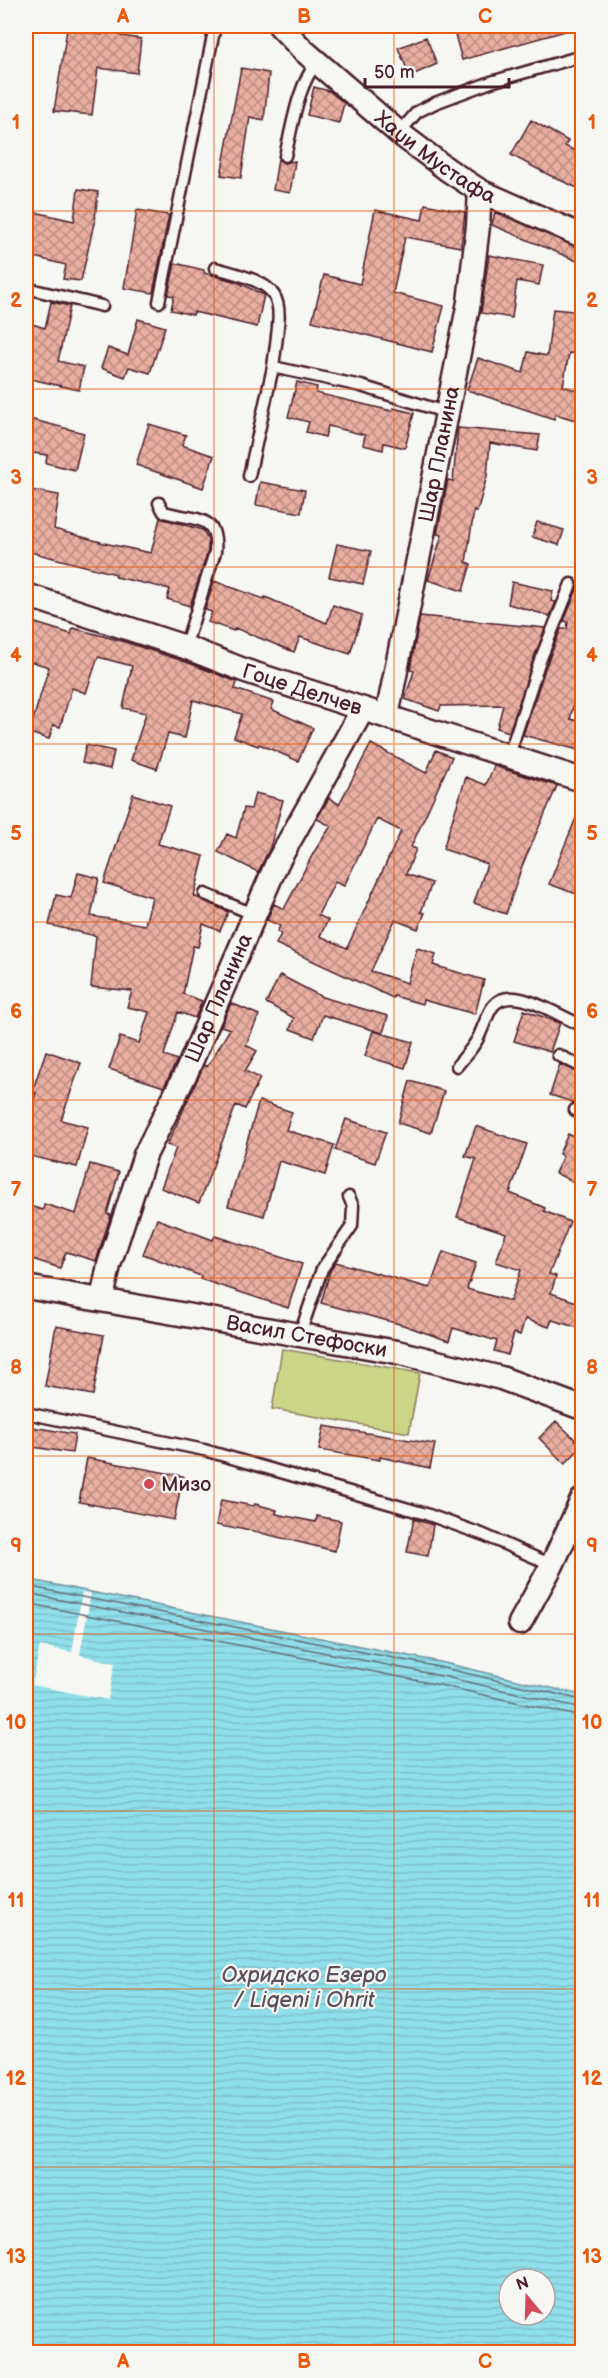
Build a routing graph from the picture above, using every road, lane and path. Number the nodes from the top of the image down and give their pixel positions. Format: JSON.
{"nodes":[{"id":1,"x":215,"y":26,"type":"edge"},
{"id":2,"x":280,"y":26,"type":"edge"},
{"id":3,"x":582,"y":56,"type":"edge"},
{"id":4,"x":318,"y":62,"type":"junction"},
{"id":5,"x":399,"y":132,"type":"junction"},
{"id":6,"x":285,"y":156,"type":"dead end"},
{"id":7,"x":480,"y":191,"type":"junction"},
{"id":8,"x":582,"y":236,"type":"edge"},
{"id":9,"x":215,"y":268,"type":"dead end"},
{"id":10,"x":26,"y":288,"type":"edge"},
{"id":11,"x":159,"y":302,"type":"dead end"},
{"id":12,"x":102,"y":306,"type":"dead end"},
{"id":13,"x":273,"y":367,"type":"junction"},
{"id":14,"x":448,"y":413,"type":"junction"},
{"id":15,"x":249,"y":476,"type":"dead end"},
{"id":16,"x":159,"y":503,"type":"dead end"},
{"id":17,"x":571,"y":584,"type":"dead end"},
{"id":18,"x":26,"y":595,"type":"edge"},
{"id":19,"x":184,"y":647,"type":"junction"},
{"id":20,"x":363,"y":709,"type":"junction"},
{"id":21,"x":387,"y":716,"type":"junction"},
{"id":22,"x":509,"y":755,"type":"junction"},
{"id":23,"x":582,"y":780,"type":"edge"},
{"id":24,"x":205,"y":894,"type":"dead end"},
{"id":25,"x":253,"y":914,"type":"junction"},
{"id":26,"x":582,"y":1025,"type":"edge"},
{"id":27,"x":558,"y":1055,"type":"dead end"},
{"id":28,"x":457,"y":1066,"type":"dead end"},
{"id":29,"x":582,"y":1067,"type":"edge"},
{"id":30,"x":349,"y":1197,"type":"dead end"},
{"id":31,"x":26,"y":1287,"type":"edge"},
{"id":32,"x":102,"y":1299,"type":"junction"},
{"id":33,"x":300,"y":1334,"type":"junction"},
{"id":34,"x":582,"y":1407,"type":"edge"},
{"id":35,"x":26,"y":1413,"type":"edge"},
{"id":36,"x":582,"y":1500,"type":"edge"},
{"id":37,"x":552,"y":1565,"type":"junction"},
{"id":38,"x":520,"y":1623,"type":"dead end"}],
"edges":[{"from":1,"to":11,"type":"lane"},
{"from":2,"to":4,"type":"street","name":"Хаџи Мустафа"},
{"from":3,"to":5,"type":"lane"},
{"from":4,"to":5,"type":"street","name":"Хаџи Мустафа"},
{"from":4,"to":6,"type":"lane"},
{"from":5,"to":7,"type":"street","name":"Хаџи Мустафа"},
{"from":7,"to":8,"type":"street","name":"Хаџи Мустафа"},
{"from":7,"to":14,"type":"street","name":"Шар Планина"},
{"from":9,"to":13,"type":"lane"},
{"from":10,"to":12,"type":"lane"},
{"from":13,"to":14,"type":"lane"},
{"from":13,"to":15,"type":"lane"},
{"from":14,"to":21,"type":"street","name":"Шар Планина"},
{"from":16,"to":19,"type":"lane"},
{"from":17,"to":22,"type":"lane"},
{"from":18,"to":19,"type":"street","name":"Гоце Делчев"},
{"from":19,"to":20,"type":"street","name":"Гоце Делчев"},
{"from":20,"to":21,"type":"street","name":"Гоце Делчев"},
{"from":20,"to":25,"type":"street","name":"Шар Планина"},
{"from":21,"to":22,"type":"street","name":"Гоце Делчев"},
{"from":22,"to":23,"type":"street","name":"Гоце Делчев"},
{"from":24,"to":25,"type":"lane"},
{"from":25,"to":32,"type":"street","name":"Шар Планина"},
{"from":26,"to":28,"type":"lane"},
{"from":27,"to":29,"type":"lane"},
{"from":30,"to":33,"type":"lane"},
{"from":31,"to":32,"type":"street","name":"Васил Стефоски"},
{"from":32,"to":33,"type":"street","name":"Васил Стефоски"},
{"from":33,"to":34,"type":"street","name":"Васил Стефоски"},
{"from":35,"to":37,"type":"lane"},
{"from":36,"to":37,"type":"street"},
{"from":37,"to":38,"type":"street"}]}
